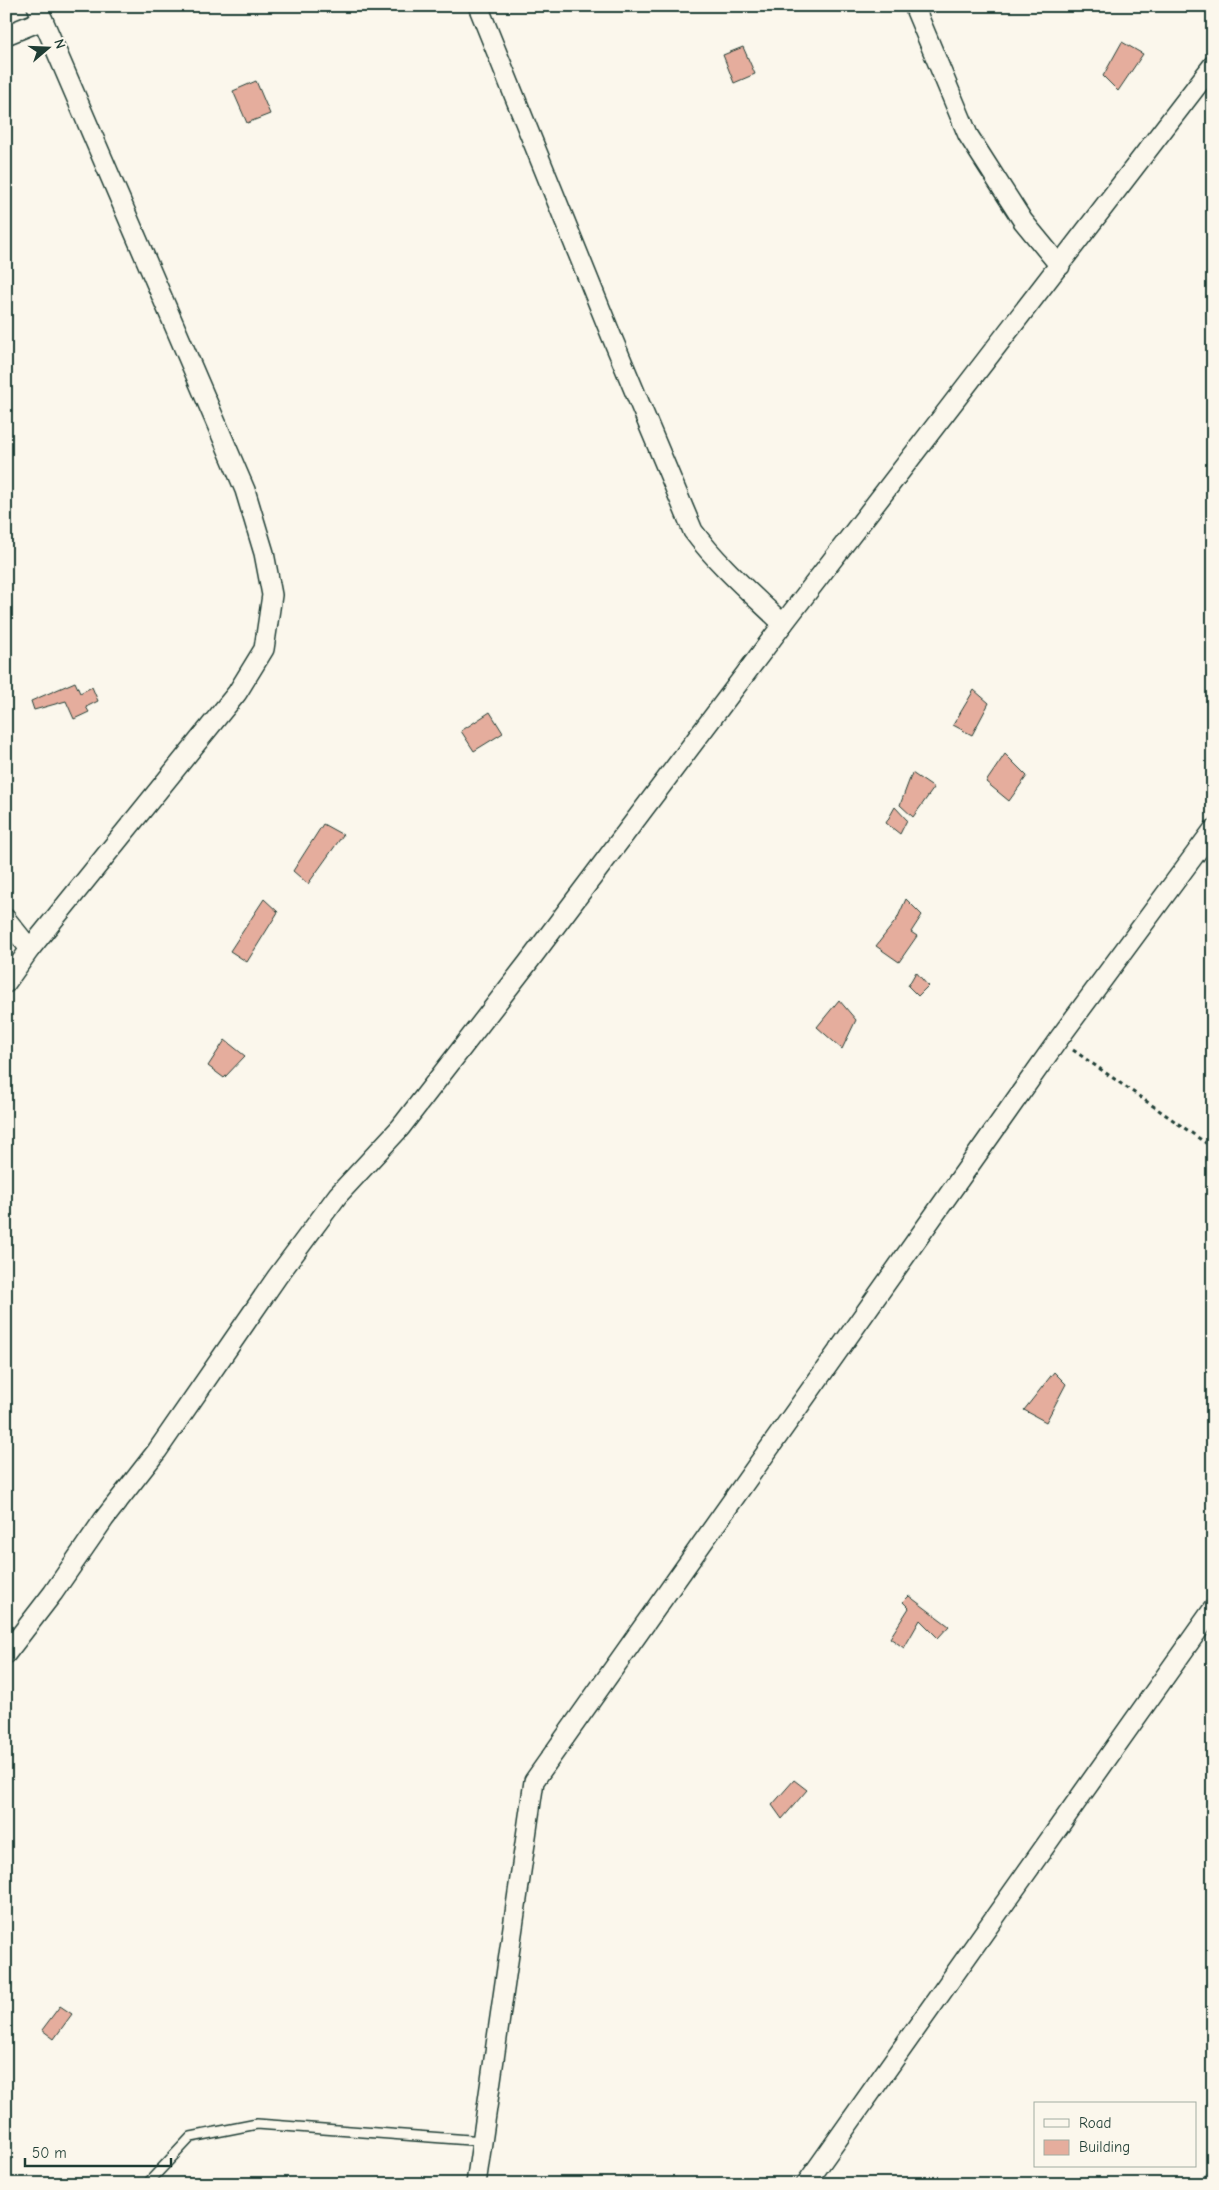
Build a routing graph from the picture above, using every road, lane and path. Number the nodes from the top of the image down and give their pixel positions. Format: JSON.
{"nodes":[{"id":1,"x":478,"y":6,"type":"edge"},
{"id":2,"x":914,"y":6,"type":"edge"},
{"id":3,"x":40,"y":13,"type":"edge"},
{"id":4,"x":6,"y":34,"type":"edge"},
{"id":5,"x":1213,"y":64,"type":"edge"},
{"id":6,"x":1060,"y":266,"type":"junction"},
{"id":7,"x":783,"y":624,"type":"junction"},
{"id":8,"x":1213,"y":830,"type":"edge"},
{"id":9,"x":6,"y":919,"type":"edge"},
{"id":10,"x":30,"y":949,"type":"junction"},
{"id":11,"x":6,"y":983,"type":"edge"},
{"id":12,"x":1058,"y":1040,"type":"junction"},
{"id":13,"x":1213,"y":1148,"type":"edge"},
{"id":14,"x":1213,"y":1609,"type":"edge"},
{"id":15,"x":6,"y":1654,"type":"edge"},
{"id":16,"x":482,"y":2141,"type":"junction"},
{"id":17,"x":147,"y":2184,"type":"edge"},
{"id":18,"x":476,"y":2184,"type":"edge"},
{"id":19,"x":806,"y":2184,"type":"edge"}],
"edges":[{"from":1,"to":7,"type":"street"},
{"from":2,"to":6,"type":"street"},
{"from":3,"to":4,"type":"street"},
{"from":3,"to":10,"type":"street"},
{"from":5,"to":6,"type":"street"},
{"from":6,"to":7,"type":"street"},
{"from":7,"to":15,"type":"street"},
{"from":8,"to":12,"type":"street"},
{"from":9,"to":10,"type":"street"},
{"from":10,"to":11,"type":"street"},
{"from":12,"to":13,"type":"path"},
{"from":12,"to":16,"type":"street"},
{"from":14,"to":19,"type":"street"},
{"from":16,"to":17,"type":"lane"},
{"from":16,"to":18,"type":"street"}]}
